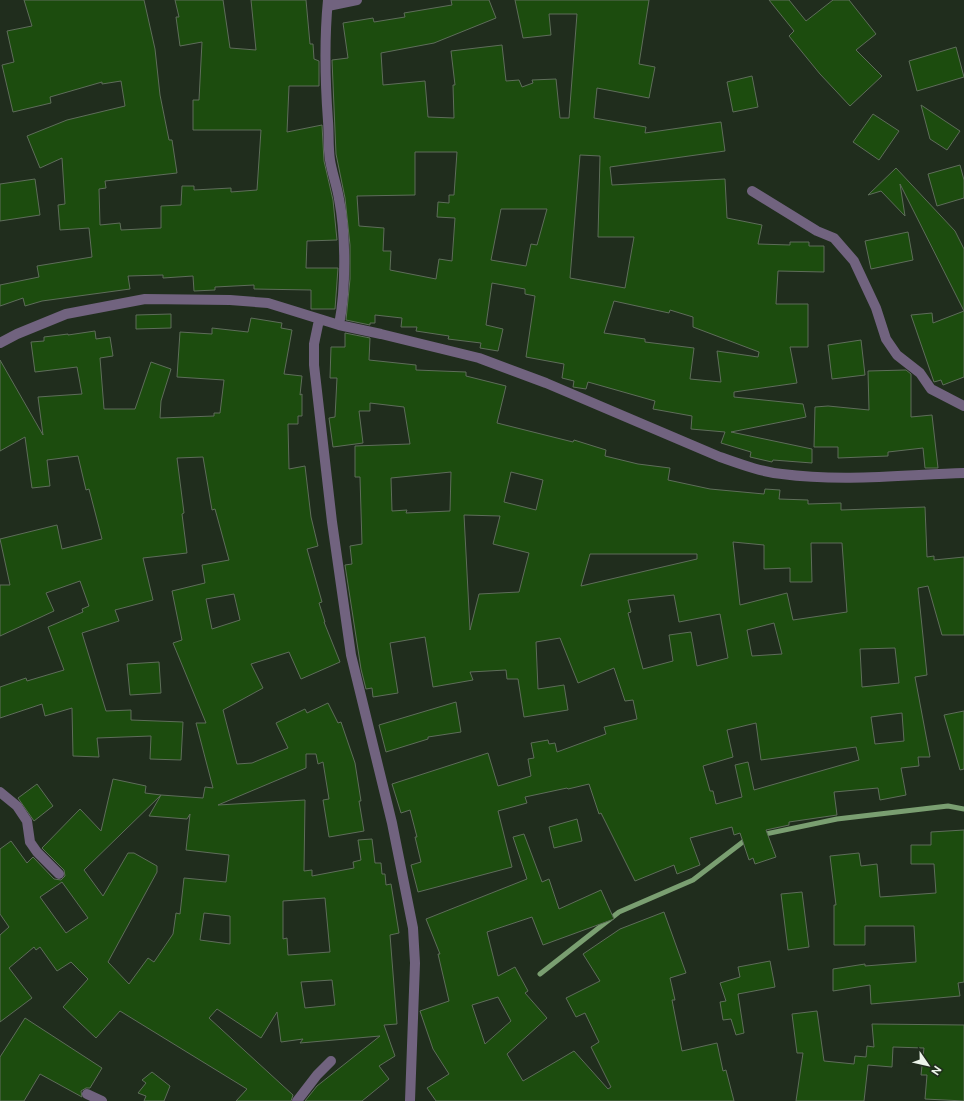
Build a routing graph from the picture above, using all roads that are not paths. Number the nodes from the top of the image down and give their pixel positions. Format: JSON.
{"nodes":[{"id":1,"x":357,"y":0,"type":"edge"},
{"id":2,"x":328,"y":3,"type":"edge"},
{"id":3,"x":752,"y":191,"type":"dead end"},
{"id":4,"x":319,"y":320,"type":"junction"},
{"id":5,"x":339,"y":325,"type":"junction"},
{"id":6,"x":0,"y":344,"type":"edge"},
{"id":7,"x":964,"y":406,"type":"edge"},
{"id":8,"x":964,"y":473,"type":"edge"},
{"id":9,"x":0,"y":792,"type":"edge"},
{"id":10,"x":59,"y":874,"type":"dead end"},
{"id":11,"x":331,"y":1061,"type":"dead end"},
{"id":12,"x":88,"y":1094,"type":"dead end"},
{"id":13,"x":102,"y":1101,"type":"edge"},
{"id":14,"x":297,"y":1101,"type":"edge"},
{"id":15,"x":410,"y":1101,"type":"edge"}],
"edges":[{"from":1,"to":2,"type":"street"},
{"from":2,"to":5,"type":"street"},
{"from":3,"to":7,"type":"street"},
{"from":4,"to":5,"type":"street"},
{"from":4,"to":6,"type":"street"},
{"from":4,"to":15,"type":"street"},
{"from":5,"to":8,"type":"street"},
{"from":9,"to":10,"type":"street"},
{"from":11,"to":14,"type":"street"},
{"from":12,"to":13,"type":"street"}]}
